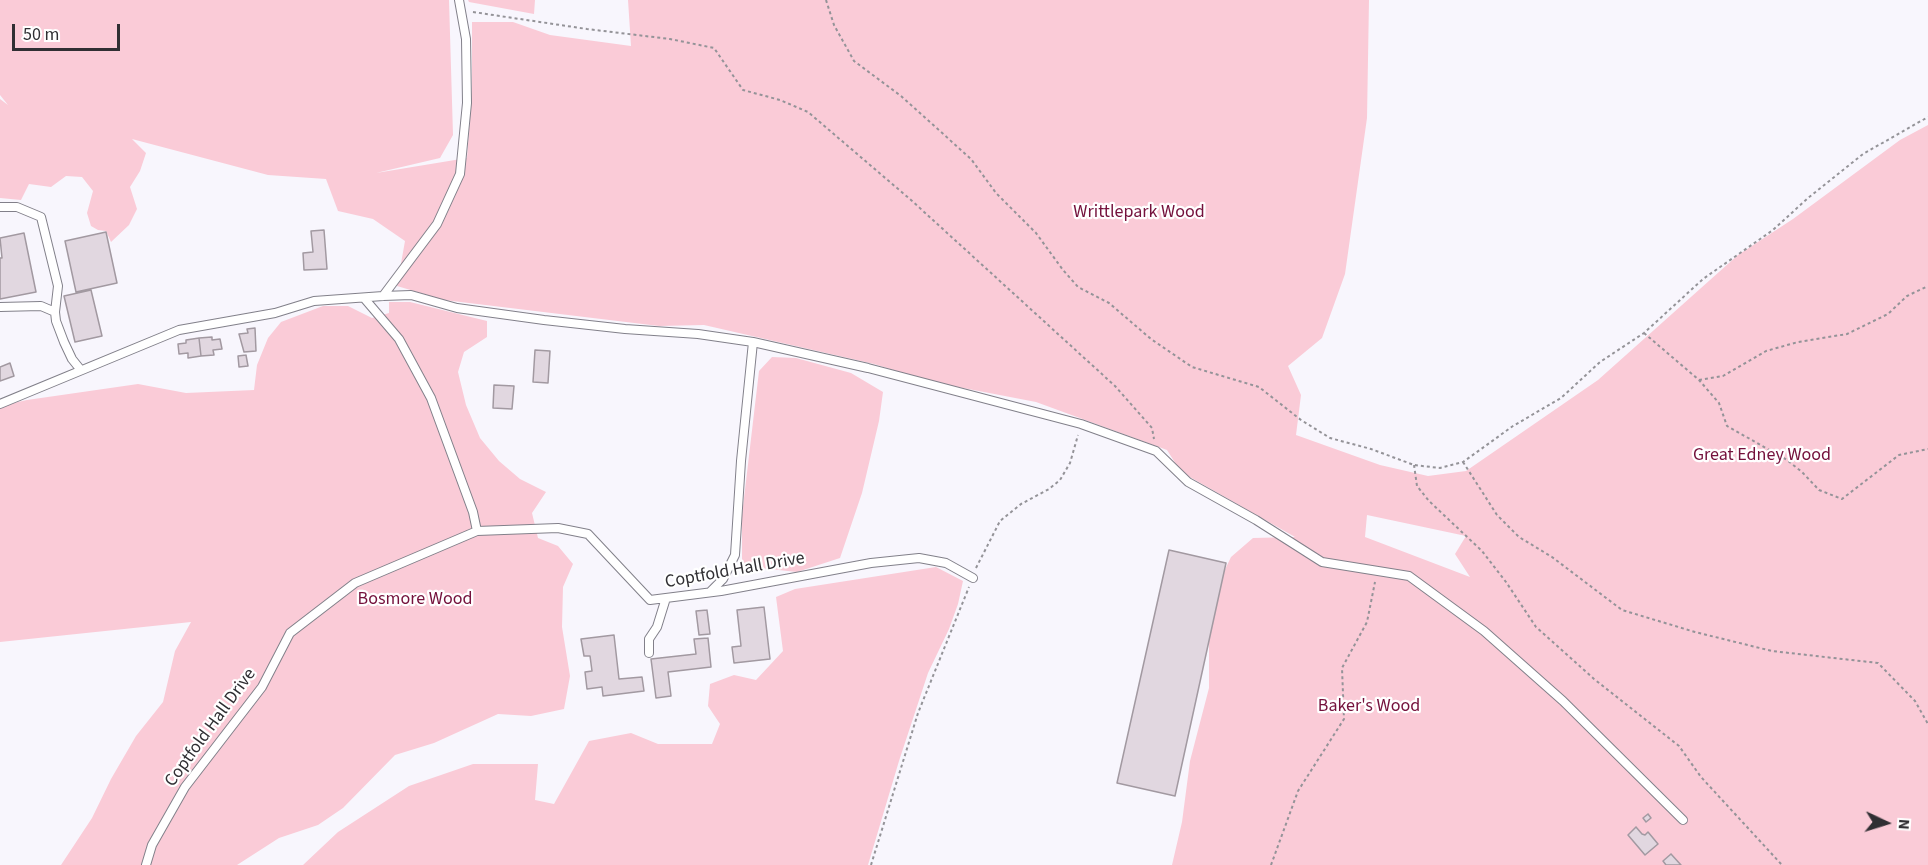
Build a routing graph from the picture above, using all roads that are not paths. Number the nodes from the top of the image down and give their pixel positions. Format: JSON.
{"nodes":[{"id":1,"x":459,"y":0,"type":"edge"},
{"id":2,"x":0,"y":207,"type":"edge"},
{"id":3,"x":383,"y":296,"type":"junction"},
{"id":4,"x":364,"y":298,"type":"junction"},
{"id":5,"x":0,"y":307,"type":"edge"},
{"id":6,"x":55,"y":312,"type":"junction"},
{"id":7,"x":753,"y":342,"type":"junction"},
{"id":8,"x":80,"y":369,"type":"junction"},
{"id":9,"x":0,"y":404,"type":"edge"},
{"id":10,"x":477,"y":531,"type":"junction"},
{"id":11,"x":973,"y":578,"type":"road end"},
{"id":12,"x":709,"y":593,"type":"junction"},
{"id":13,"x":666,"y":598,"type":"junction"},
{"id":14,"x":649,"y":653,"type":"dead end"},
{"id":15,"x":1683,"y":820,"type":"dead end"},
{"id":16,"x":146,"y":865,"type":"edge"}],
"edges":[{"from":1,"to":3,"type":"lane"},
{"from":2,"to":6,"type":"lane"},
{"from":3,"to":4,"type":"lane"},
{"from":3,"to":7,"type":"lane"},
{"from":4,"to":8,"type":"lane"},
{"from":4,"to":10,"type":"lane"},
{"from":5,"to":6,"type":"lane"},
{"from":6,"to":8,"type":"lane"},
{"from":7,"to":12,"type":"lane"},
{"from":7,"to":15,"type":"lane"},
{"from":8,"to":9,"type":"lane"},
{"from":10,"to":13,"type":"lane","name":"Coptfold Hall Drive"},
{"from":10,"to":16,"type":"lane","name":"Coptfold Hall Drive"},
{"from":11,"to":12,"type":"lane","name":"Coptfold Hall Drive"},
{"from":12,"to":13,"type":"lane","name":"Coptfold Hall Drive"},
{"from":13,"to":14,"type":"lane"}]}
